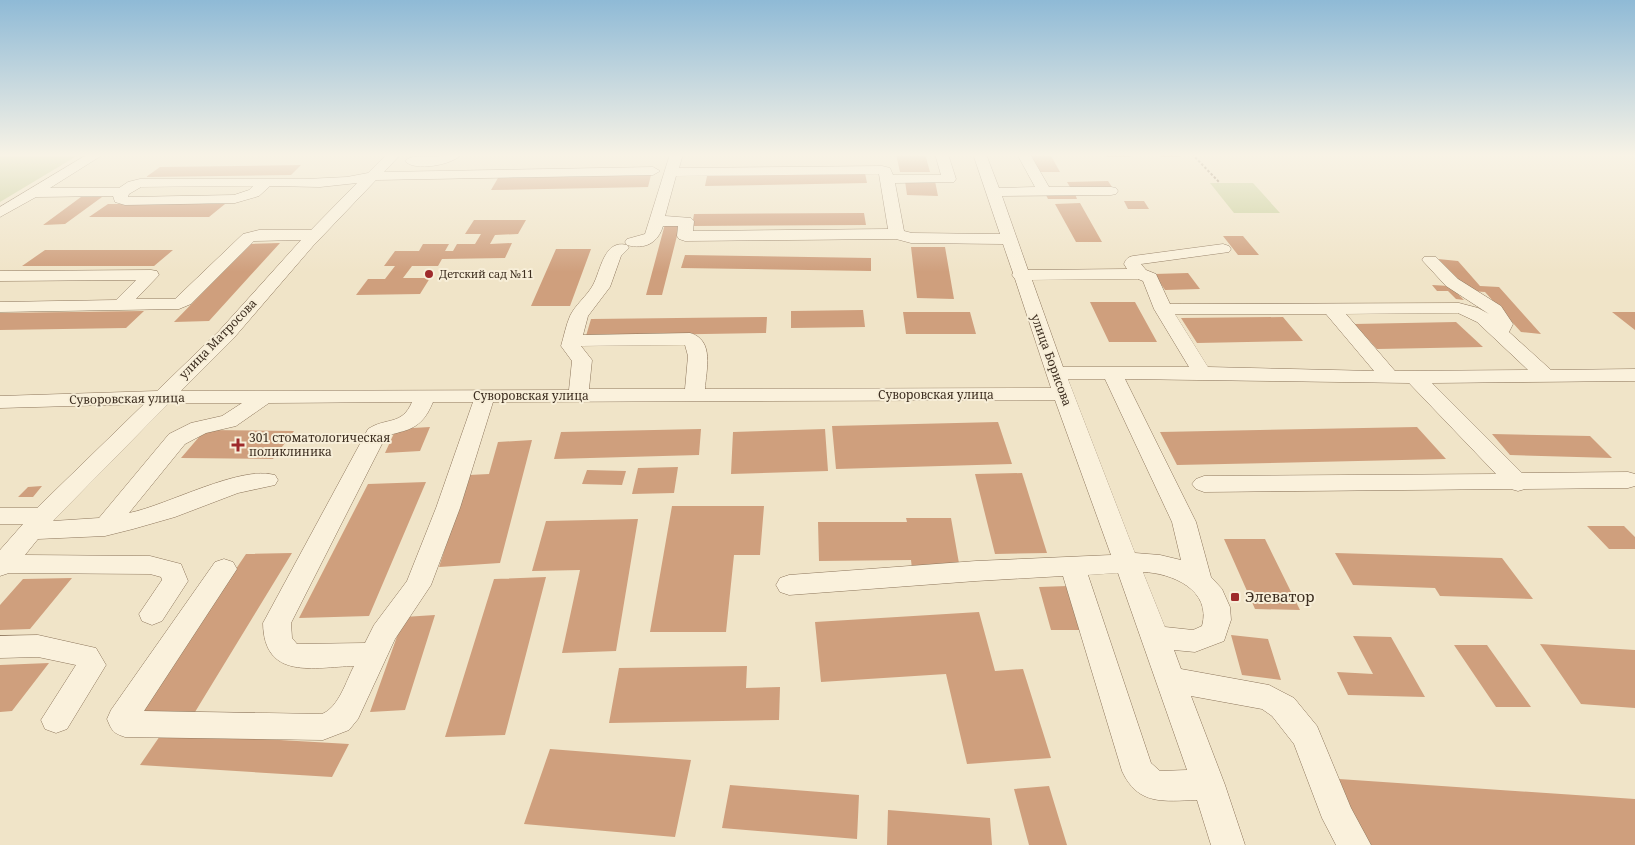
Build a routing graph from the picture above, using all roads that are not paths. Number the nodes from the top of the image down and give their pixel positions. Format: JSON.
{"nodes":[{"id":1,"x":30,"y":193,"type":"edge"},
{"id":2,"x":122,"y":193,"type":"edge"},
{"id":3,"x":253,"y":193,"type":"edge"},
{"id":4,"x":356,"y":193,"type":"edge"},
{"id":5,"x":665,"y":193,"type":"edge"},
{"id":6,"x":889,"y":193,"type":"edge"},
{"id":7,"x":994,"y":193,"type":"edge"},
{"id":8,"x":0,"y":213,"type":"edge"},
{"id":9,"x":657,"y":221,"type":"junction"},
{"id":10,"x":896,"y":234,"type":"junction"},
{"id":11,"x":315,"y":235,"type":"junction"},
{"id":12,"x":1009,"y":239,"type":"junction"},
{"id":13,"x":1222,"y":249,"type":"dead end"},
{"id":14,"x":1430,"y":260,"type":"dead end"},
{"id":15,"x":1140,"y":274,"type":"junction"},
{"id":16,"x":1020,"y":275,"type":"junction"},
{"id":17,"x":0,"y":276,"type":"edge"},
{"id":18,"x":121,"y":306,"type":"junction"},
{"id":19,"x":0,"y":308,"type":"edge"},
{"id":20,"x":1332,"y":308,"type":"junction"},
{"id":21,"x":1163,"y":309,"type":"junction"},
{"id":22,"x":1499,"y":333,"type":"junction"},
{"id":23,"x":572,"y":341,"type":"junction"},
{"id":24,"x":1056,"y":373,"type":"junction"},
{"id":25,"x":1202,"y":373,"type":"junction"},
{"id":26,"x":1113,"y":374,"type":"junction"},
{"id":27,"x":1545,"y":375,"type":"junction"},
{"id":28,"x":1635,"y":375,"type":"edge"},
{"id":29,"x":1414,"y":376,"type":"junction"},
{"id":30,"x":1390,"y":377,"type":"junction"},
{"id":31,"x":1063,"y":394,"type":"junction"},
{"id":32,"x":426,"y":396,"type":"junction"},
{"id":33,"x":485,"y":396,"type":"junction"},
{"id":34,"x":694,"y":396,"type":"junction"},
{"id":35,"x":162,"y":397,"type":"junction"},
{"id":36,"x":264,"y":397,"type":"junction"},
{"id":37,"x":578,"y":397,"type":"junction"},
{"id":38,"x":0,"y":402,"type":"edge"},
{"id":39,"x":267,"y":480,"type":"dead end"},
{"id":40,"x":1628,"y":480,"type":"dead end"},
{"id":41,"x":1518,"y":483,"type":"junction"},
{"id":42,"x":1204,"y":484,"type":"dead end"},
{"id":43,"x":0,"y":516,"type":"edge"},
{"id":44,"x":37,"y":523,"type":"junction"},
{"id":45,"x":105,"y":527,"type":"junction"},
{"id":46,"x":1126,"y":564,"type":"junction"},
{"id":47,"x":1,"y":565,"type":"edge"},
{"id":48,"x":1072,"y":565,"type":"junction"},
{"id":49,"x":224,"y":569,"type":"dead end"},
{"id":50,"x":1199,"y":580,"type":"junction"},
{"id":51,"x":789,"y":584,"type":"dead end"},
{"id":52,"x":152,"y":614,"type":"dead end"},
{"id":53,"x":1157,"y":638,"type":"junction"},
{"id":54,"x":0,"y":647,"type":"edge"},
{"id":55,"x":374,"y":654,"type":"junction"},
{"id":56,"x":1172,"y":680,"type":"junction"},
{"id":57,"x":56,"y":720,"type":"dead end"},
{"id":58,"x":1209,"y":785,"type":"junction"},
{"id":59,"x":1228,"y":845,"type":"edge"},
{"id":60,"x":1354,"y":845,"type":"edge"}],
"edges":[{"from":1,"to":8,"type":"street"},
{"from":2,"to":3,"type":"street"},
{"from":4,"to":11,"type":"street","name":"улица Матросова"},
{"from":5,"to":9,"type":"street"},
{"from":6,"to":10,"type":"street"},
{"from":7,"to":12,"type":"street","name":"улица Борисова"},
{"from":9,"to":10,"type":"street"},
{"from":9,"to":23,"type":"street"},
{"from":10,"to":12,"type":"street"},
{"from":11,"to":18,"type":"street"},
{"from":11,"to":35,"type":"street","name":"улица Матросова"},
{"from":12,"to":16,"type":"street","name":"улица Борисова"},
{"from":13,"to":15,"type":"street"},
{"from":14,"to":22,"type":"street"},
{"from":15,"to":16,"type":"street"},
{"from":15,"to":21,"type":"street"},
{"from":16,"to":24,"type":"street","name":"улица Борисова"},
{"from":17,"to":18,"type":"street"},
{"from":18,"to":19,"type":"street"},
{"from":20,"to":21,"type":"street"},
{"from":20,"to":22,"type":"street"},
{"from":20,"to":30,"type":"street"},
{"from":21,"to":25,"type":"street"},
{"from":22,"to":27,"type":"street"},
{"from":23,"to":34,"type":"street"},
{"from":23,"to":37,"type":"street"},
{"from":24,"to":26,"type":"street"},
{"from":24,"to":31,"type":"street","name":"улица Борисова"},
{"from":25,"to":26,"type":"street"},
{"from":25,"to":30,"type":"street"},
{"from":26,"to":50,"type":"street"},
{"from":27,"to":28,"type":"street"},
{"from":27,"to":29,"type":"street"},
{"from":29,"to":30,"type":"street"},
{"from":29,"to":41,"type":"street"},
{"from":31,"to":34,"type":"street","name":"Суворовская улица"},
{"from":31,"to":46,"type":"street","name":"улица Борисова"},
{"from":32,"to":33,"type":"street","name":"Суворовская улица"},
{"from":32,"to":36,"type":"street","name":"Суворовская улица"},
{"from":32,"to":55,"type":"street"},
{"from":33,"to":37,"type":"street","name":"Суворовская улица"},
{"from":33,"to":55,"type":"street"},
{"from":34,"to":37,"type":"street","name":"Суворовская улица"},
{"from":35,"to":36,"type":"street","name":"Суворовская улица"},
{"from":35,"to":38,"type":"street","name":"Суворовская улица"},
{"from":35,"to":44,"type":"street","name":"улица Матросова"},
{"from":36,"to":45,"type":"street"},
{"from":39,"to":45,"type":"street"},
{"from":40,"to":41,"type":"street"},
{"from":41,"to":42,"type":"street"},
{"from":43,"to":44,"type":"street"},
{"from":44,"to":45,"type":"street"},
{"from":44,"to":47,"type":"street","name":"улица Матросова"},
{"from":46,"to":48,"type":"street"},
{"from":46,"to":50,"type":"street"},
{"from":46,"to":53,"type":"street","name":"улица Борисова"},
{"from":47,"to":52,"type":"street"},
{"from":48,"to":51,"type":"street"},
{"from":48,"to":58,"type":"street"},
{"from":49,"to":55,"type":"street"},
{"from":50,"to":53,"type":"street"},
{"from":53,"to":56,"type":"street","name":"улица Борисова"},
{"from":54,"to":57,"type":"street"},
{"from":56,"to":58,"type":"street","name":"улица Борисова"},
{"from":56,"to":60,"type":"street"},
{"from":58,"to":59,"type":"street","name":"улица Борисова"}]}
